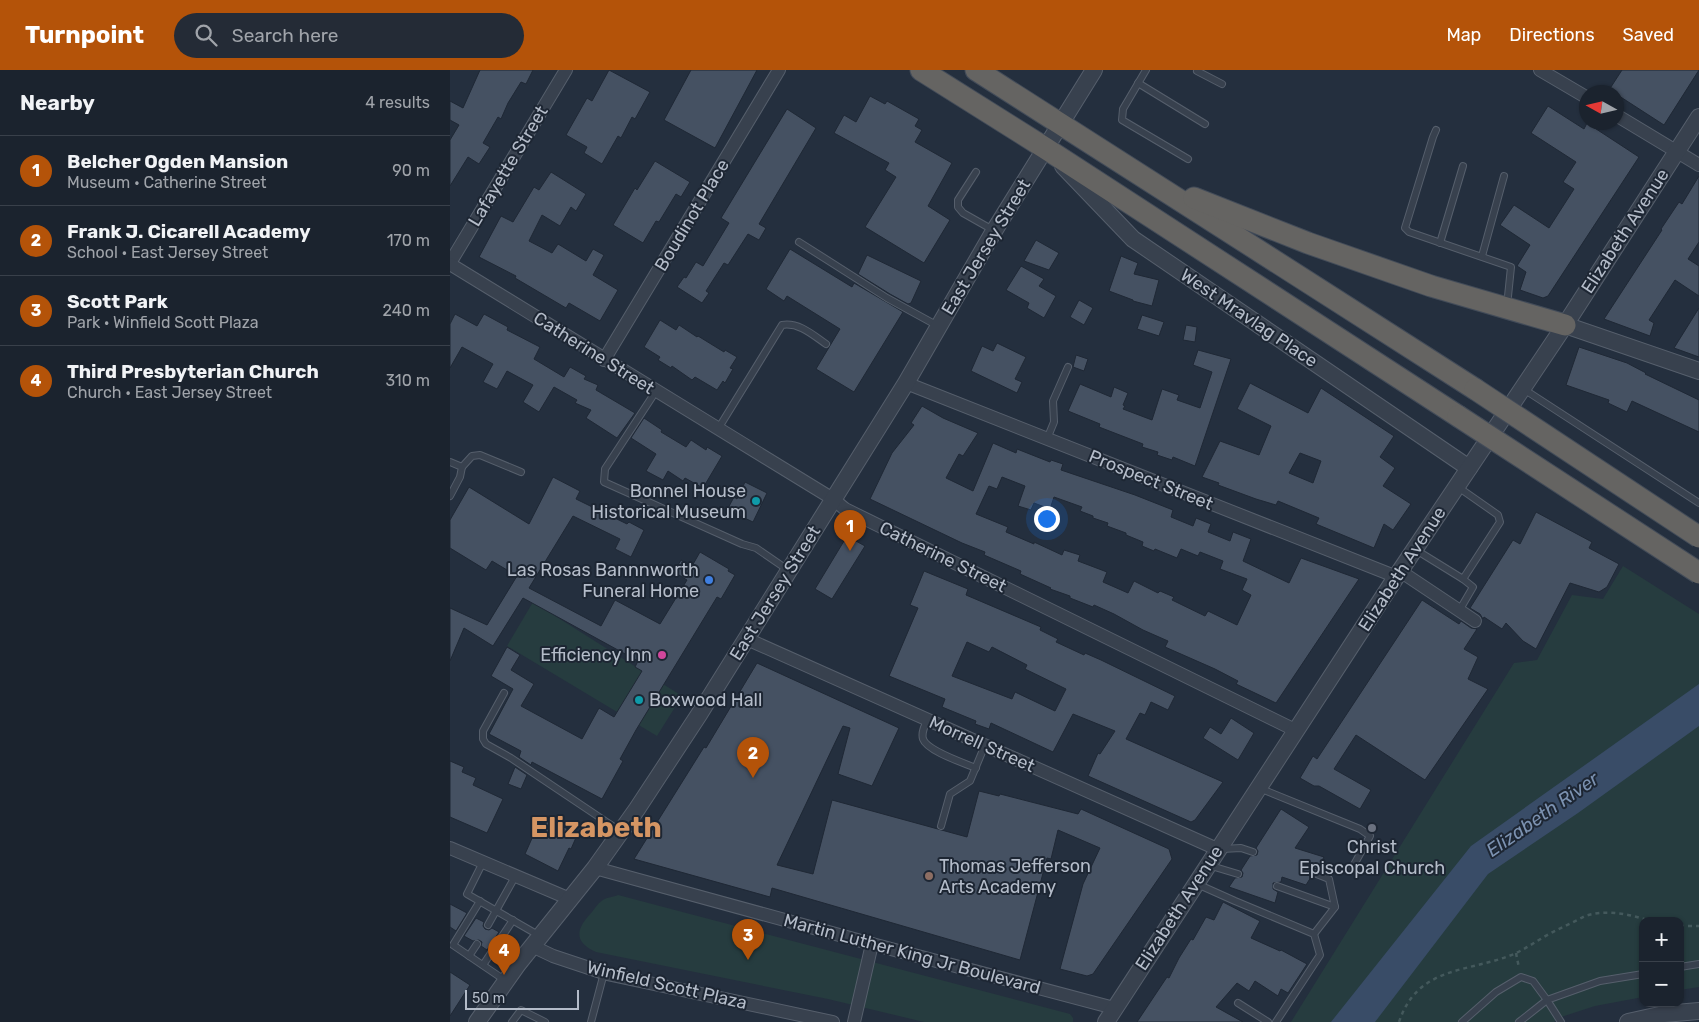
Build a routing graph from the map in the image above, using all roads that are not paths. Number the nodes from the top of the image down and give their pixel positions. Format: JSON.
{"nodes":[{"id":1,"x":566,"y":70,"type":"edge"},
{"id":2,"x":779,"y":70,"type":"edge"},
{"id":3,"x":921,"y":70,"type":"edge"},
{"id":4,"x":976,"y":70,"type":"edge"},
{"id":5,"x":1094,"y":70,"type":"edge"},
{"id":6,"x":1146,"y":70,"type":"edge"},
{"id":7,"x":1197,"y":70,"type":"edge"},
{"id":8,"x":1540,"y":70,"type":"edge"},
{"id":9,"x":1138,"y":83,"type":"junction"},
{"id":10,"x":1222,"y":84,"type":"dead end"},
{"id":11,"x":1579,"y":94,"type":"edge"},
{"id":12,"x":1699,"y":117,"type":"edge"},
{"id":13,"x":1624,"y":120,"type":"edge"},
{"id":14,"x":1205,"y":124,"type":"dead end"},
{"id":15,"x":1060,"y":125,"type":"junction"},
{"id":16,"x":1436,"y":130,"type":"dead end"},
{"id":17,"x":1045,"y":148,"type":"junction"},
{"id":18,"x":1677,"y":151,"type":"junction"},
{"id":19,"x":1188,"y":159,"type":"dead end"},
{"id":20,"x":1699,"y":165,"type":"edge"},
{"id":21,"x":1463,"y":166,"type":"dead end"},
{"id":22,"x":976,"y":172,"type":"dead end"},
{"id":23,"x":1504,"y":176,"type":"dead end"},
{"id":24,"x":1148,"y":181,"type":"junction"},
{"id":25,"x":994,"y":231,"type":"junction"},
{"id":26,"x":798,"y":242,"type":"dead end"},
{"id":27,"x":1440,"y":243,"type":"junction"},
{"id":28,"x":1482,"y":256,"type":"junction"},
{"id":29,"x":450,"y":263,"type":"edge"},
{"id":30,"x":1507,"y":307,"type":"junction"},
{"id":31,"x":1565,"y":325,"type":"junction"},
{"id":32,"x":938,"y":326,"type":"junction"},
{"id":33,"x":826,"y":344,"type":"dead end"},
{"id":34,"x":604,"y":360,"type":"junction"},
{"id":35,"x":1068,"y":368,"type":"dead end"},
{"id":36,"x":1699,"y":371,"type":"edge"},
{"id":37,"x":906,"y":382,"type":"junction"},
{"id":38,"x":1521,"y":388,"type":"junction"},
{"id":39,"x":656,"y":391,"type":"junction"},
{"id":40,"x":718,"y":429,"type":"junction"},
{"id":41,"x":1048,"y":439,"type":"junction"},
{"id":42,"x":450,"y":462,"type":"edge"},
{"id":43,"x":462,"y":467,"type":"junction"},
{"id":44,"x":1469,"y":468,"type":"junction"},
{"id":45,"x":521,"y":472,"type":"dead end"},
{"id":46,"x":1456,"y":486,"type":"junction"},
{"id":47,"x":450,"y":496,"type":"edge"},
{"id":48,"x":833,"y":500,"type":"junction"},
{"id":49,"x":1699,"y":503,"type":"edge"},
{"id":50,"x":1699,"y":538,"type":"edge"},
{"id":51,"x":1415,"y":550,"type":"junction"},
{"id":52,"x":788,"y":570,"type":"junction"},
{"id":53,"x":1699,"y":573,"type":"edge"},
{"id":54,"x":1399,"y":574,"type":"junction"},
{"id":55,"x":1463,"y":579,"type":"junction"},
{"id":56,"x":1459,"y":610,"type":"junction"},
{"id":57,"x":1474,"y":621,"type":"dead end"},
{"id":58,"x":747,"y":640,"type":"junction"},
{"id":59,"x":504,"y":693,"type":"dead end"},
{"id":60,"x":928,"y":719,"type":"junction"},
{"id":61,"x":1297,"y":731,"type":"junction"},
{"id":62,"x":985,"y":745,"type":"junction"},
{"id":63,"x":976,"y":768,"type":"junction"},
{"id":64,"x":1258,"y":787,"type":"junction"},
{"id":65,"x":941,"y":826,"type":"dead end"},
{"id":66,"x":621,"y":832,"type":"junction"},
{"id":67,"x":450,"y":848,"type":"edge"},
{"id":68,"x":1218,"y":849,"type":"junction"},
{"id":69,"x":1253,"y":852,"type":"dead end"},
{"id":70,"x":483,"y":862,"type":"junction"},
{"id":71,"x":1208,"y":864,"type":"junction"},
{"id":72,"x":596,"y":868,"type":"junction"},
{"id":73,"x":1350,"y":870,"type":"dead end"},
{"id":74,"x":1314,"y":873,"type":"dead end"},
{"id":75,"x":1238,"y":874,"type":"dead end"},
{"id":76,"x":516,"y":876,"type":"junction"},
{"id":77,"x":1195,"y":883,"type":"junction"},
{"id":78,"x":1277,"y":886,"type":"dead end"},
{"id":79,"x":570,"y":899,"type":"junction"},
{"id":80,"x":480,"y":901,"type":"junction"},
{"id":81,"x":1335,"y":907,"type":"junction"},
{"id":82,"x":496,"y":910,"type":"junction"},
{"id":83,"x":513,"y":920,"type":"junction"},
{"id":84,"x":488,"y":925,"type":"dead end"},
{"id":85,"x":1314,"y":934,"type":"junction"},
{"id":86,"x":536,"y":941,"type":"junction"},
{"id":87,"x":476,"y":944,"type":"dead end"},
{"id":88,"x":872,"y":944,"type":"junction"},
{"id":89,"x":469,"y":956,"type":"junction"},
{"id":90,"x":1699,"y":964,"type":"edge"},
{"id":91,"x":483,"y":965,"type":"junction"},
{"id":92,"x":1684,"y":966,"type":"edge"},
{"id":93,"x":604,"y":973,"type":"junction"},
{"id":94,"x":1639,"y":975,"type":"edge"},
{"id":95,"x":506,"y":981,"type":"junction"},
{"id":96,"x":1547,"y":1000,"type":"junction"},
{"id":97,"x":1238,"y":1003,"type":"dead end"},
{"id":98,"x":1699,"y":1011,"type":"edge"},
{"id":99,"x":1110,"y":1015,"type":"edge"},
{"id":100,"x":814,"y":1020,"type":"edge"},
{"id":101,"x":477,"y":1022,"type":"edge"},
{"id":102,"x":512,"y":1022,"type":"edge"},
{"id":103,"x":545,"y":1022,"type":"edge"},
{"id":104,"x":591,"y":1022,"type":"edge"},
{"id":105,"x":833,"y":1022,"type":"edge"},
{"id":106,"x":854,"y":1022,"type":"edge"},
{"id":107,"x":1268,"y":1022,"type":"edge"},
{"id":108,"x":1276,"y":1022,"type":"edge"},
{"id":109,"x":1462,"y":1022,"type":"edge"},
{"id":110,"x":1519,"y":1022,"type":"edge"},
{"id":111,"x":1561,"y":1022,"type":"edge"},
{"id":112,"x":1628,"y":1022,"type":"edge"}],
"edges":[{"from":1,"to":29,"type":"street","name":"Lafayette Street"},
{"from":2,"to":34,"type":"street","name":"Boudinot Place"},
{"from":3,"to":17,"type":"highway"},
{"from":4,"to":15,"type":"highway"},
{"from":5,"to":15,"type":"street","name":"East Jersey Street"},
{"from":6,"to":9,"type":"lane"},
{"from":7,"to":10,"type":"lane"},
{"from":8,"to":11,"type":"street"},
{"from":9,"to":14,"type":"lane"},
{"from":9,"to":19,"type":"lane"},
{"from":12,"to":18,"type":"street","name":"Elizabeth Avenue"},
{"from":13,"to":18,"type":"street"},
{"from":15,"to":17,"type":"street","name":"East Jersey Street"},
{"from":15,"to":24,"type":"highway"},
{"from":16,"to":27,"type":"lane"},
{"from":17,"to":25,"type":"street","name":"East Jersey Street"},
{"from":17,"to":44,"type":"street","name":"West Mravlag Place"},
{"from":17,"to":53,"type":"highway","bridge":true},
{"from":18,"to":20,"type":"street"},
{"from":18,"to":31,"type":"street","name":"Elizabeth Avenue"},
{"from":21,"to":27,"type":"lane"},
{"from":22,"to":25,"type":"lane"},
{"from":23,"to":28,"type":"lane"},
{"from":24,"to":30,"type":"highway"},
{"from":24,"to":50,"type":"highway","bridge":true},
{"from":25,"to":32,"type":"street","name":"East Jersey Street"},
{"from":26,"to":32,"type":"lane"},
{"from":27,"to":28,"type":"lane"},
{"from":28,"to":30,"type":"lane"},
{"from":29,"to":34,"type":"street","name":"Catherine Street"},
{"from":30,"to":31,"type":"highway"},
{"from":31,"to":36,"type":"street"},
{"from":31,"to":38,"type":"street","name":"Elizabeth Avenue"},
{"from":32,"to":37,"type":"street","name":"East Jersey Street"},
{"from":33,"to":40,"type":"lane"},
{"from":34,"to":39,"type":"street","name":"Catherine Street"},
{"from":35,"to":41,"type":"lane"},
{"from":37,"to":41,"type":"street","name":"Prospect Street"},
{"from":37,"to":48,"type":"street","name":"East Jersey Street"},
{"from":38,"to":44,"type":"street","name":"Elizabeth Avenue"},
{"from":38,"to":49,"type":"lane"},
{"from":39,"to":40,"type":"street","name":"Catherine Street"},
{"from":39,"to":52,"type":"lane"},
{"from":40,"to":48,"type":"street","name":"Catherine Street"},
{"from":41,"to":54,"type":"street","name":"Prospect Street"},
{"from":42,"to":43,"type":"lane"},
{"from":43,"to":45,"type":"lane"},
{"from":43,"to":47,"type":"lane"},
{"from":44,"to":46,"type":"street","name":"Elizabeth Avenue"},
{"from":46,"to":51,"type":"street","name":"Elizabeth Avenue"},
{"from":46,"to":55,"type":"lane"},
{"from":48,"to":52,"type":"street","name":"East Jersey Street"},
{"from":48,"to":61,"type":"street","name":"Catherine Street"},
{"from":51,"to":54,"type":"street","name":"Elizabeth Avenue"},
{"from":51,"to":55,"type":"lane"},
{"from":52,"to":58,"type":"street","name":"East Jersey Street"},
{"from":54,"to":56,"type":"street","name":"Prospect Street"},
{"from":54,"to":61,"type":"street","name":"Elizabeth Avenue"},
{"from":55,"to":56,"type":"lane"},
{"from":56,"to":57,"type":"street","name":"Prospect Street"},
{"from":58,"to":60,"type":"street","name":"Morrell Street"},
{"from":58,"to":66,"type":"street","name":"East Jersey Street"},
{"from":59,"to":66,"type":"lane"},
{"from":60,"to":62,"type":"street","name":"Morrell Street"},
{"from":60,"to":63,"type":"lane"},
{"from":61,"to":64,"type":"street","name":"Elizabeth Avenue"},
{"from":62,"to":63,"type":"lane"},
{"from":62,"to":68,"type":"street","name":"Morrell Street"},
{"from":63,"to":65,"type":"lane"},
{"from":64,"to":68,"type":"street","name":"Elizabeth Avenue"},
{"from":64,"to":73,"type":"lane"},
{"from":66,"to":72,"type":"street","name":"East Jersey Street"},
{"from":67,"to":70,"type":"street"},
{"from":68,"to":69,"type":"lane"},
{"from":68,"to":71,"type":"street","name":"Elizabeth Avenue"},
{"from":70,"to":76,"type":"street"},
{"from":70,"to":80,"type":"lane"},
{"from":71,"to":75,"type":"lane"},
{"from":71,"to":77,"type":"street","name":"Elizabeth Avenue"},
{"from":72,"to":79,"type":"street","name":"East Jersey Street"},
{"from":72,"to":88,"type":"street","name":"Martin Luther King Jr Boulevard"},
{"from":74,"to":81,"type":"lane"},
{"from":76,"to":79,"type":"street"},
{"from":76,"to":82,"type":"lane"},
{"from":77,"to":85,"type":"lane"},
{"from":77,"to":99,"type":"street","name":"Elizabeth Avenue"},
{"from":78,"to":81,"type":"lane"},
{"from":79,"to":86,"type":"street","name":"East Jersey Street"},
{"from":80,"to":82,"type":"lane"},
{"from":80,"to":89,"type":"lane"},
{"from":81,"to":85,"type":"lane"},
{"from":82,"to":83,"type":"lane"},
{"from":82,"to":84,"type":"lane"},
{"from":83,"to":86,"type":"lane"},
{"from":83,"to":91,"type":"lane"},
{"from":85,"to":108,"type":"lane"},
{"from":86,"to":93,"type":"street","name":"Winfield Scott Plaza"},
{"from":86,"to":95,"type":"street","name":"East Jersey Street"},
{"from":87,"to":89,"type":"lane"},
{"from":88,"to":99,"type":"street","name":"Martin Luther King Jr Boulevard"},
{"from":88,"to":106,"type":"street"},
{"from":89,"to":91,"type":"lane"},
{"from":90,"to":92,"type":"lane"},
{"from":91,"to":95,"type":"lane"},
{"from":93,"to":100,"type":"street","name":"Winfield Scott Plaza"},
{"from":93,"to":104,"type":"lane"},
{"from":94,"to":96,"type":"lane"},
{"from":95,"to":101,"type":"street","name":"East Jersey Street"},
{"from":96,"to":109,"type":"lane"},
{"from":96,"to":110,"type":"lane"},
{"from":96,"to":111,"type":"lane"},
{"from":97,"to":107,"type":"lane"},
{"from":98,"to":112,"type":"street"},
{"from":100,"to":105,"type":"street","name":"Winfield Scott Plaza"},
{"from":102,"to":103,"type":"lane"}]}
